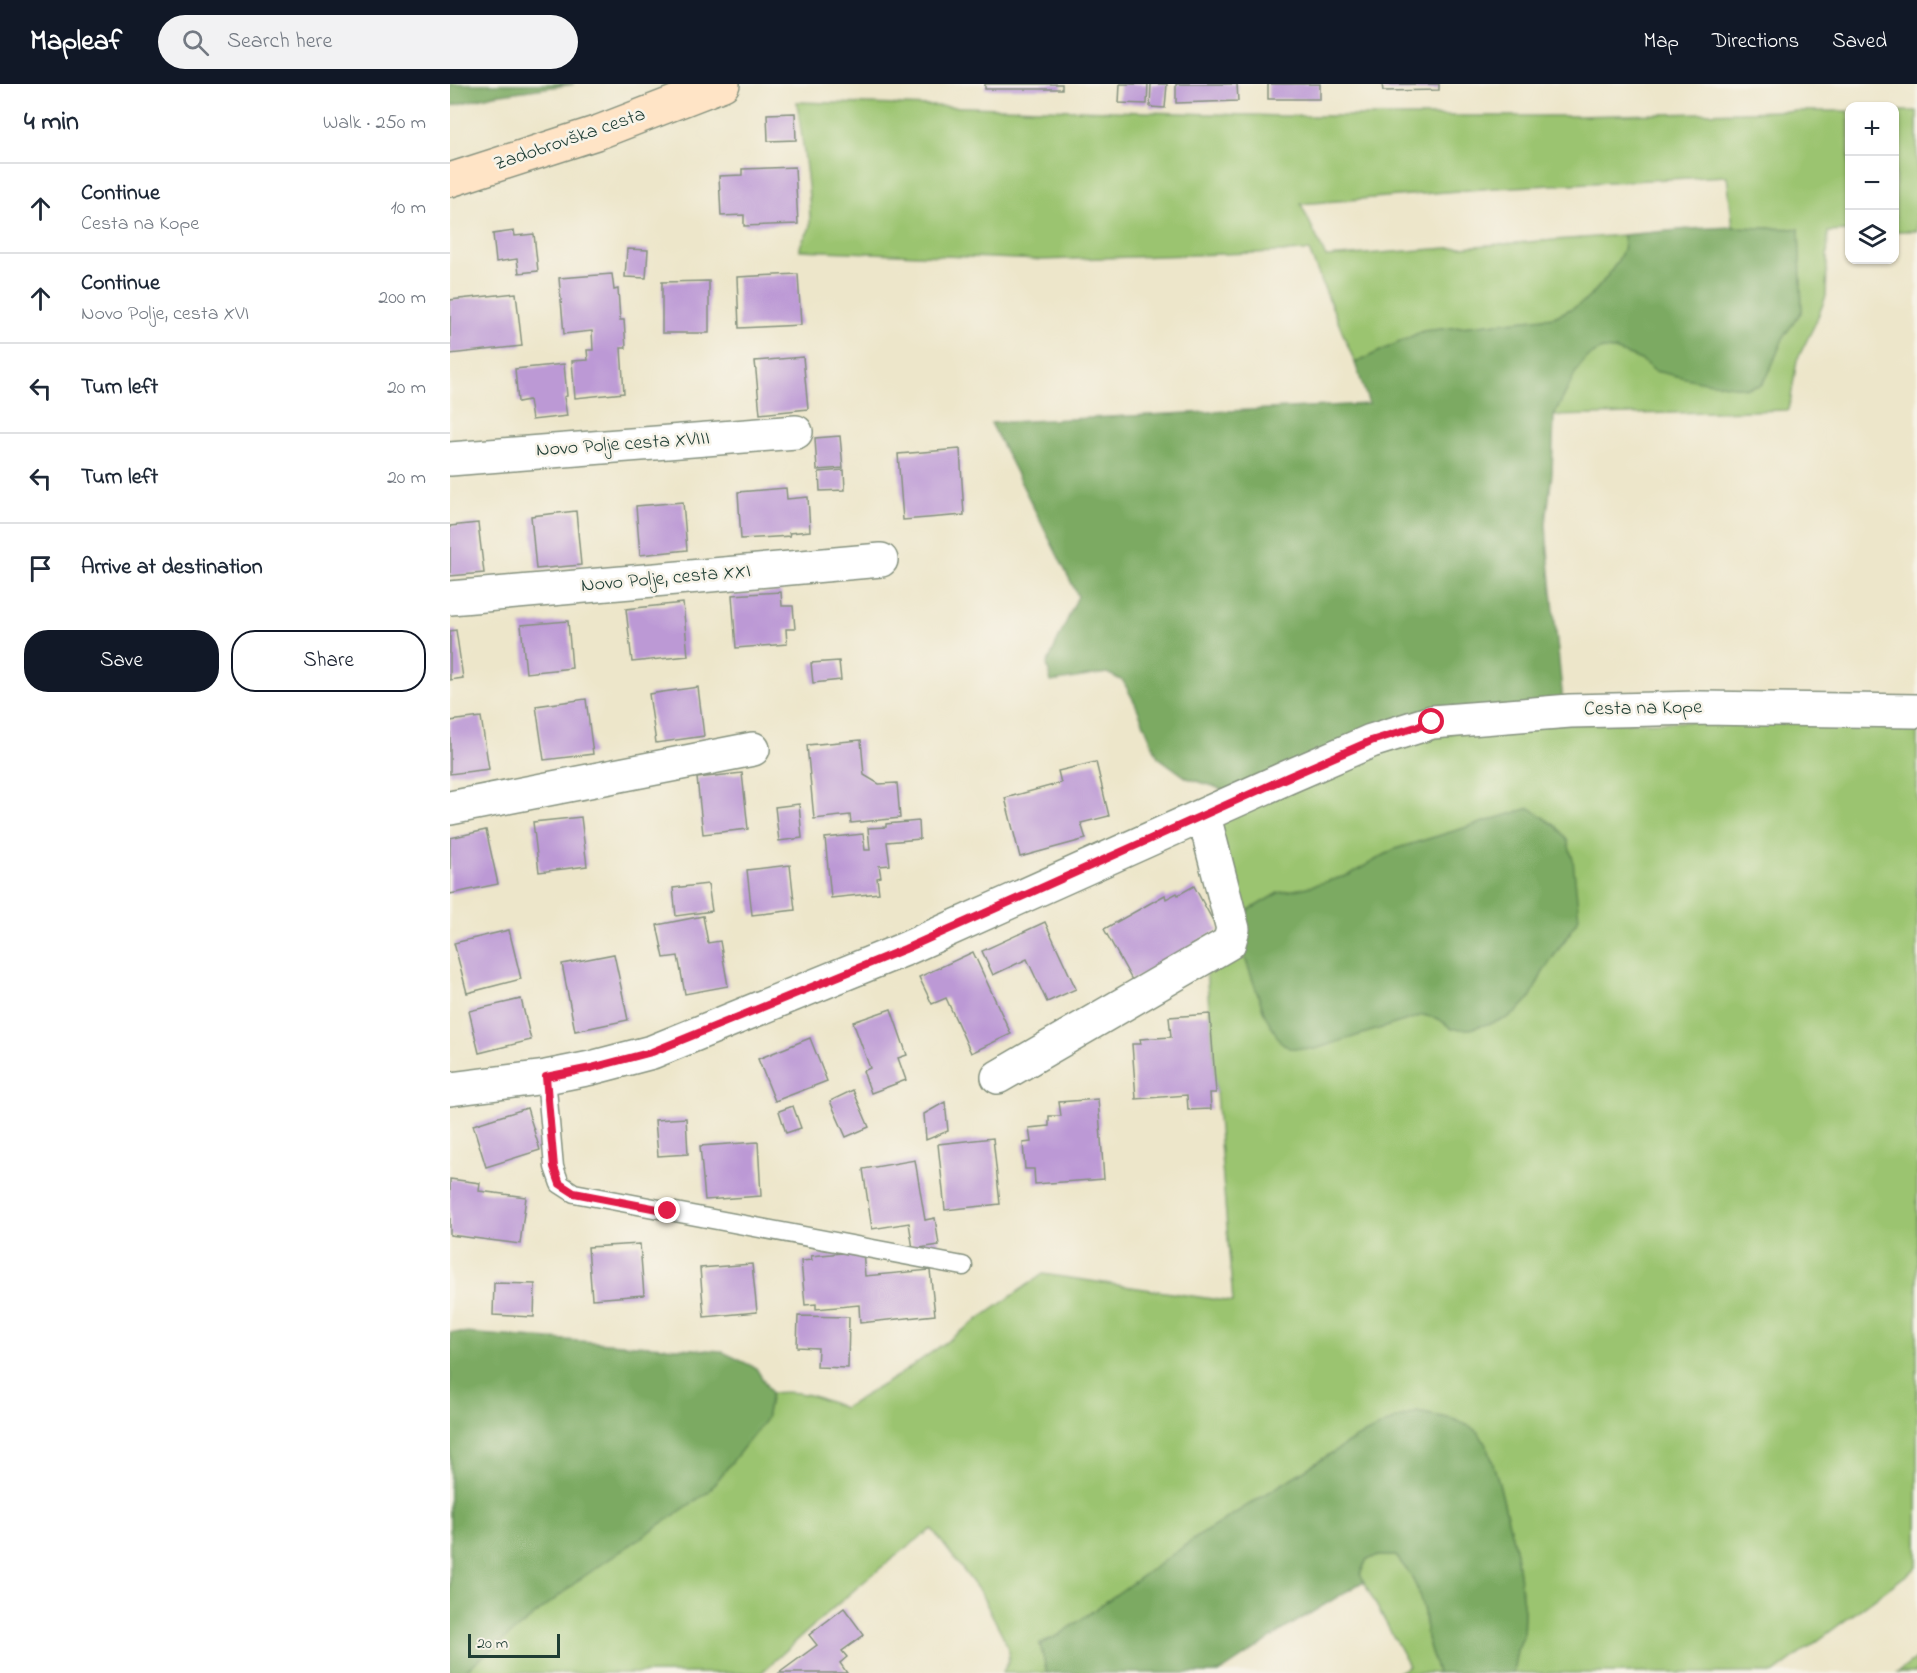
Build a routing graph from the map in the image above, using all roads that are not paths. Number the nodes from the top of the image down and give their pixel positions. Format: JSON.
{"nodes":[{"id":1,"x":723,"y":84,"type":"edge"},
{"id":2,"x":450,"y":180,"type":"edge"},
{"id":3,"x":796,"y":432,"type":"dead end"},
{"id":4,"x":450,"y":459,"type":"edge"},
{"id":5,"x":881,"y":560,"type":"dead end"},
{"id":6,"x":450,"y":598,"type":"edge"},
{"id":7,"x":1917,"y":711,"type":"edge"},
{"id":8,"x":753,"y":748,"type":"dead end"},
{"id":9,"x":450,"y":808,"type":"edge"},
{"id":10,"x":1204,"y":816,"type":"junction"},
{"id":11,"x":546,"y":1077,"type":"junction"},
{"id":12,"x":998,"y":1077,"type":"dead end"},
{"id":13,"x":450,"y":1089,"type":"edge"},
{"id":14,"x":963,"y":1266,"type":"dead end"}],
"edges":[{"from":1,"to":2,"type":"main road","name":"Zadobrovška cesta"},
{"from":3,"to":4,"type":"street","name":"Novo Polje cesta XVIII"},
{"from":5,"to":6,"type":"street","name":"Novo Polje, cesta XXI"},
{"from":7,"to":10,"type":"street","name":"Cesta na Kope"},
{"from":8,"to":9,"type":"street"},
{"from":10,"to":11,"type":"street","name":"Cesta na Kope"},
{"from":10,"to":12,"type":"street"},
{"from":11,"to":13,"type":"street","name":"Cesta na Kope"},
{"from":11,"to":14,"type":"lane"}]}
